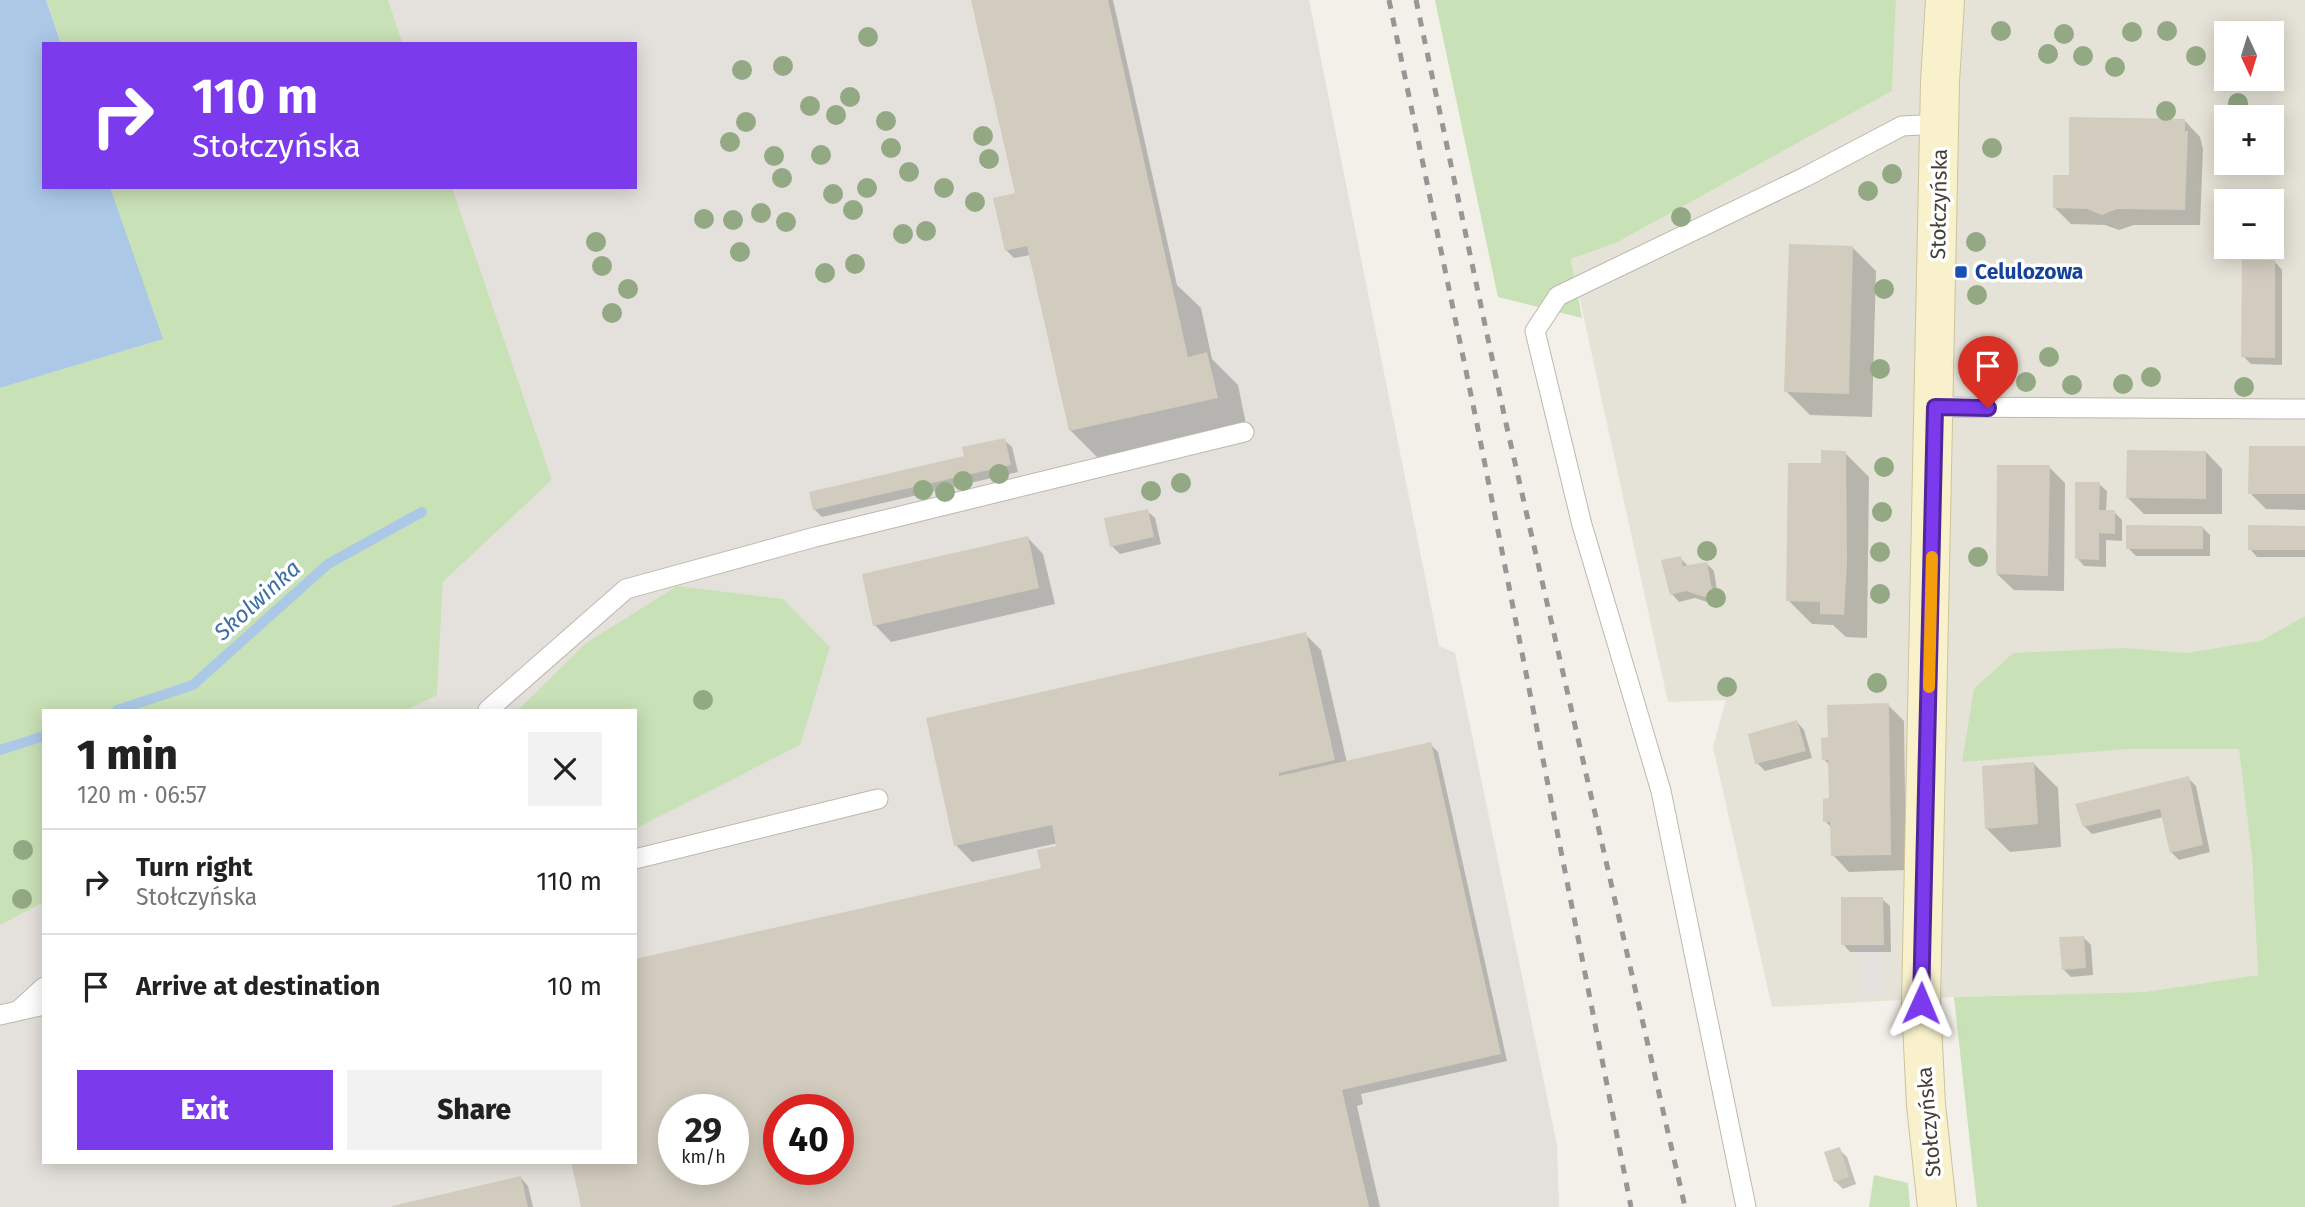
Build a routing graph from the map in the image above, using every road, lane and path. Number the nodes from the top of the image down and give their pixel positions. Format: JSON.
{"nodes":[{"id":1,"x":1945,"y":0,"type":"edge"},
{"id":2,"x":1940,"y":124,"type":"junction"},
{"id":3,"x":1935,"y":407,"type":"junction"},
{"id":4,"x":2305,"y":409,"type":"edge"},
{"id":5,"x":1244,"y":432,"type":"dead end"},
{"id":6,"x":489,"y":709,"type":"edge"},
{"id":7,"x":878,"y":799,"type":"dead end"},
{"id":8,"x":637,"y":859,"type":"edge"},
{"id":9,"x":42,"y":988,"type":"edge"},
{"id":10,"x":42,"y":1005,"type":"edge"},
{"id":11,"x":9,"y":1013,"type":"edge"},
{"id":12,"x":1746,"y":1207,"type":"edge"},
{"id":13,"x":1937,"y":1207,"type":"edge"}],
"edges":[{"from":1,"to":2,"type":"street","name":"Stołczyńska"},
{"from":2,"to":3,"type":"street","name":"Stołczyńska"},
{"from":2,"to":12,"type":"lane"},
{"from":3,"to":4,"type":"lane"},
{"from":3,"to":13,"type":"street","name":"Stołczyńska"},
{"from":5,"to":6,"type":"lane"},
{"from":7,"to":8,"type":"lane"},
{"from":9,"to":11,"type":"lane"},
{"from":10,"to":11,"type":"lane"}]}
